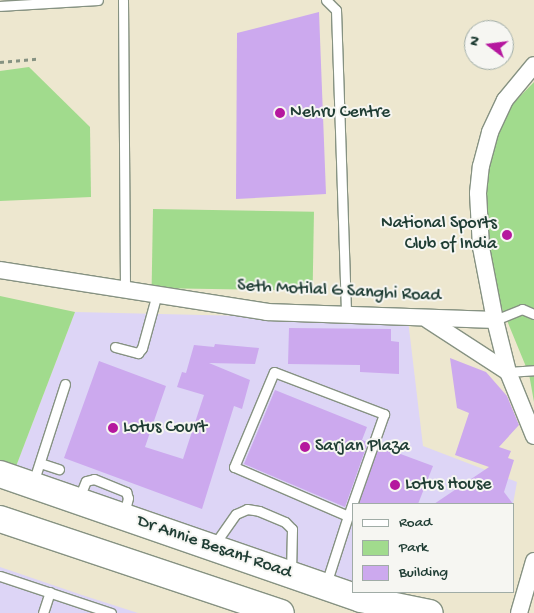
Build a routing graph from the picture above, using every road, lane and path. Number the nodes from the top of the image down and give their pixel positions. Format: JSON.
{"nodes":[{"id":1,"x":98,"y":0,"type":"edge"},
{"id":2,"x":123,"y":0,"type":"edge"},
{"id":3,"x":326,"y":0,"type":"edge"},
{"id":4,"x":0,"y":6,"type":"edge"},
{"id":5,"x":37,"y":60,"type":"dead end"},
{"id":6,"x":0,"y":62,"type":"edge"},
{"id":7,"x":534,"y":65,"type":"edge"},
{"id":8,"x":0,"y":270,"type":"edge"},
{"id":9,"x":125,"y":292,"type":"junction"},
{"id":10,"x":156,"y":296,"type":"junction"},
{"id":11,"x":534,"y":314,"type":"edge"},
{"id":12,"x":346,"y":315,"type":"junction"},
{"id":13,"x":423,"y":317,"type":"junction"},
{"id":14,"x":495,"y":320,"type":"junction"},
{"id":15,"x":115,"y":347,"type":"dead end"},
{"id":16,"x":534,"y":370,"type":"edge"},
{"id":17,"x":508,"y":372,"type":"junction"},
{"id":18,"x":65,"y":384,"type":"dead end"},
{"id":19,"x":534,"y":436,"type":"edge"},
{"id":20,"x":59,"y":469,"type":"dead end"},
{"id":21,"x":0,"y":474,"type":"edge"},
{"id":22,"x":36,"y":474,"type":"junction"},
{"id":23,"x":353,"y":503,"type":"edge"},
{"id":24,"x":352,"y":505,"type":"edge"},
{"id":25,"x":348,"y":516,"type":"junction"},
{"id":26,"x":0,"y":518,"type":"edge"},
{"id":27,"x":212,"y":548,"type":"junction"},
{"id":28,"x":534,"y":561,"type":"edge"},
{"id":29,"x":291,"y":574,"type":"junction"},
{"id":30,"x":0,"y":576,"type":"edge"},
{"id":31,"x":326,"y":586,"type":"junction"},
{"id":32,"x":50,"y":592,"type":"junction"},
{"id":33,"x":43,"y":613,"type":"edge"},
{"id":34,"x":111,"y":613,"type":"edge"},
{"id":35,"x":281,"y":613,"type":"edge"},
{"id":36,"x":430,"y":613,"type":"edge"},
{"id":37,"x":519,"y":613,"type":"edge"}],
"edges":[{"from":1,"to":4,"type":"lane"},
{"from":2,"to":9,"type":"lane"},
{"from":3,"to":12,"type":"lane"},
{"from":5,"to":6,"type":"path"},
{"from":7,"to":14,"type":"street"},
{"from":8,"to":9,"type":"street","name":"Seth Motilal G Sanghi Road"},
{"from":9,"to":10,"type":"street","name":"Seth Motilal G Sanghi Road"},
{"from":10,"to":12,"type":"street","name":"Seth Motilal G Sanghi Road"},
{"from":10,"to":15,"type":"lane"},
{"from":11,"to":14,"type":"lane"},
{"from":12,"to":13,"type":"street","name":"Seth Motilal G Sanghi Road"},
{"from":13,"to":14,"type":"street","name":"Seth Motilal G Sanghi Road"},
{"from":13,"to":17,"type":"street"},
{"from":14,"to":17,"type":"street"},
{"from":16,"to":17,"type":"lane"},
{"from":17,"to":19,"type":"street"},
{"from":18,"to":22,"type":"lane"},
{"from":20,"to":22,"type":"lane"},
{"from":21,"to":22,"type":"main road","name":"Dr Annie Besant Road"},
{"from":22,"to":27,"type":"main road","name":"Dr Annie Besant Road"},
{"from":23,"to":25,"type":"lane"},
{"from":24,"to":25,"type":"lane"},
{"from":25,"to":31,"type":"lane"},
{"from":26,"to":35,"type":"main road"},
{"from":27,"to":29,"type":"main road","name":"Dr Annie Besant Road"},
{"from":27,"to":29,"type":"lane"},
{"from":28,"to":37,"type":"street"},
{"from":29,"to":31,"type":"main road","name":"Dr Annie Besant Road"},
{"from":30,"to":32,"type":"lane"},
{"from":31,"to":36,"type":"main road","name":"Dr Annie Besant Road"},
{"from":32,"to":33,"type":"lane"},
{"from":32,"to":34,"type":"lane"}]}
